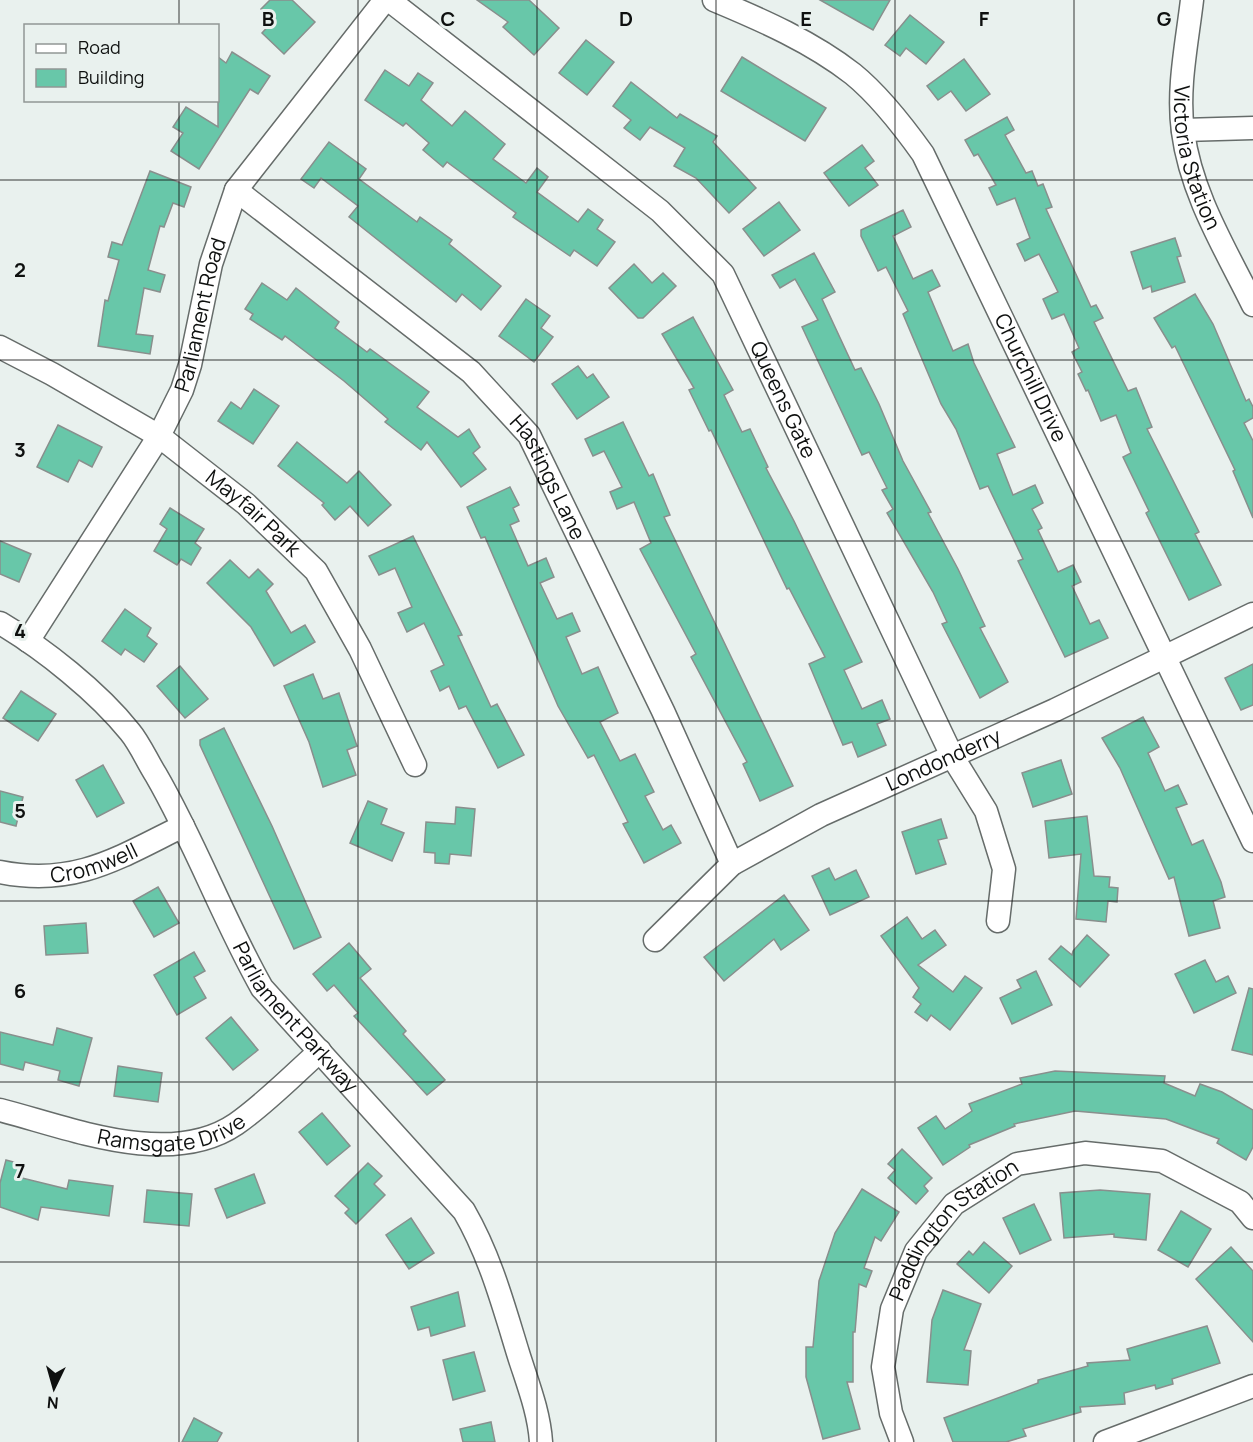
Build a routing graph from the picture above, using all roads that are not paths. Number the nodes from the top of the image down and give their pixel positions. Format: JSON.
{"nodes":[{"id":1,"x":387,"y":0,"type":"edge"},
{"id":2,"x":714,"y":0,"type":"edge"},
{"id":3,"x":1192,"y":0,"type":"edge"},
{"id":4,"x":1253,"y":128,"type":"edge"},
{"id":5,"x":1183,"y":130,"type":"junction"},
{"id":6,"x":236,"y":190,"type":"junction"},
{"id":7,"x":1253,"y":305,"type":"edge"},
{"id":8,"x":0,"y":347,"type":"edge"},
{"id":9,"x":159,"y":436,"type":"junction"},
{"id":10,"x":1253,"y":614,"type":"edge"},
{"id":11,"x":0,"y":623,"type":"edge"},
{"id":12,"x":28,"y":641,"type":"junction"},
{"id":13,"x":1166,"y":656,"type":"junction"},
{"id":14,"x":952,"y":756,"type":"junction"},
{"id":15,"x":416,"y":765,"type":"dead end"},
{"id":16,"x":183,"y":826,"type":"junction"},
{"id":17,"x":1253,"y":841,"type":"edge"},
{"id":18,"x":732,"y":864,"type":"junction"},
{"id":19,"x":0,"y":872,"type":"edge"},
{"id":20,"x":998,"y":921,"type":"dead end"},
{"id":21,"x":655,"y":940,"type":"dead end"},
{"id":22,"x":320,"y":1051,"type":"junction"},
{"id":23,"x":0,"y":1110,"type":"edge"},
{"id":24,"x":1253,"y":1218,"type":"edge"},
{"id":25,"x":1253,"y":1386,"type":"edge"},
{"id":26,"x":541,"y":1442,"type":"edge"},
{"id":27,"x":902,"y":1442,"type":"edge"},
{"id":28,"x":1105,"y":1442,"type":"edge"}],
"edges":[{"from":1,"to":6,"type":"street","name":"Parliament Road"},
{"from":1,"to":14,"type":"street","name":"Queens Gate"},
{"from":2,"to":13,"type":"street","name":"Churchill Drive"},
{"from":3,"to":5,"type":"street","name":"Victoria Station"},
{"from":4,"to":5,"type":"street"},
{"from":5,"to":7,"type":"street","name":"Victoria Station"},
{"from":6,"to":9,"type":"street","name":"Parliament Road"},
{"from":6,"to":18,"type":"street","name":"Hastings Lane"},
{"from":8,"to":9,"type":"street","name":"Mayfair Park"},
{"from":9,"to":12,"type":"street","name":"Parliament Road"},
{"from":9,"to":15,"type":"street","name":"Mayfair Park"},
{"from":10,"to":13,"type":"street","name":"Londonderry"},
{"from":11,"to":12,"type":"street","name":"Parliament Parkway"},
{"from":12,"to":16,"type":"street","name":"Parliament Parkway"},
{"from":13,"to":14,"type":"street","name":"Londonderry"},
{"from":13,"to":17,"type":"street","name":"Churchill Drive"},
{"from":14,"to":18,"type":"street","name":"Londonderry"},
{"from":14,"to":20,"type":"street","name":"Queens Gate"},
{"from":16,"to":19,"type":"street","name":"Cromwell"},
{"from":16,"to":22,"type":"street","name":"Parliament Parkway"},
{"from":18,"to":21,"type":"street","name":"Londonderry"},
{"from":22,"to":23,"type":"street","name":"Ramsgate Drive"},
{"from":22,"to":26,"type":"street","name":"Parliament Parkway"},
{"from":24,"to":27,"type":"street","name":"Paddington Station"},
{"from":25,"to":28,"type":"street"}]}
